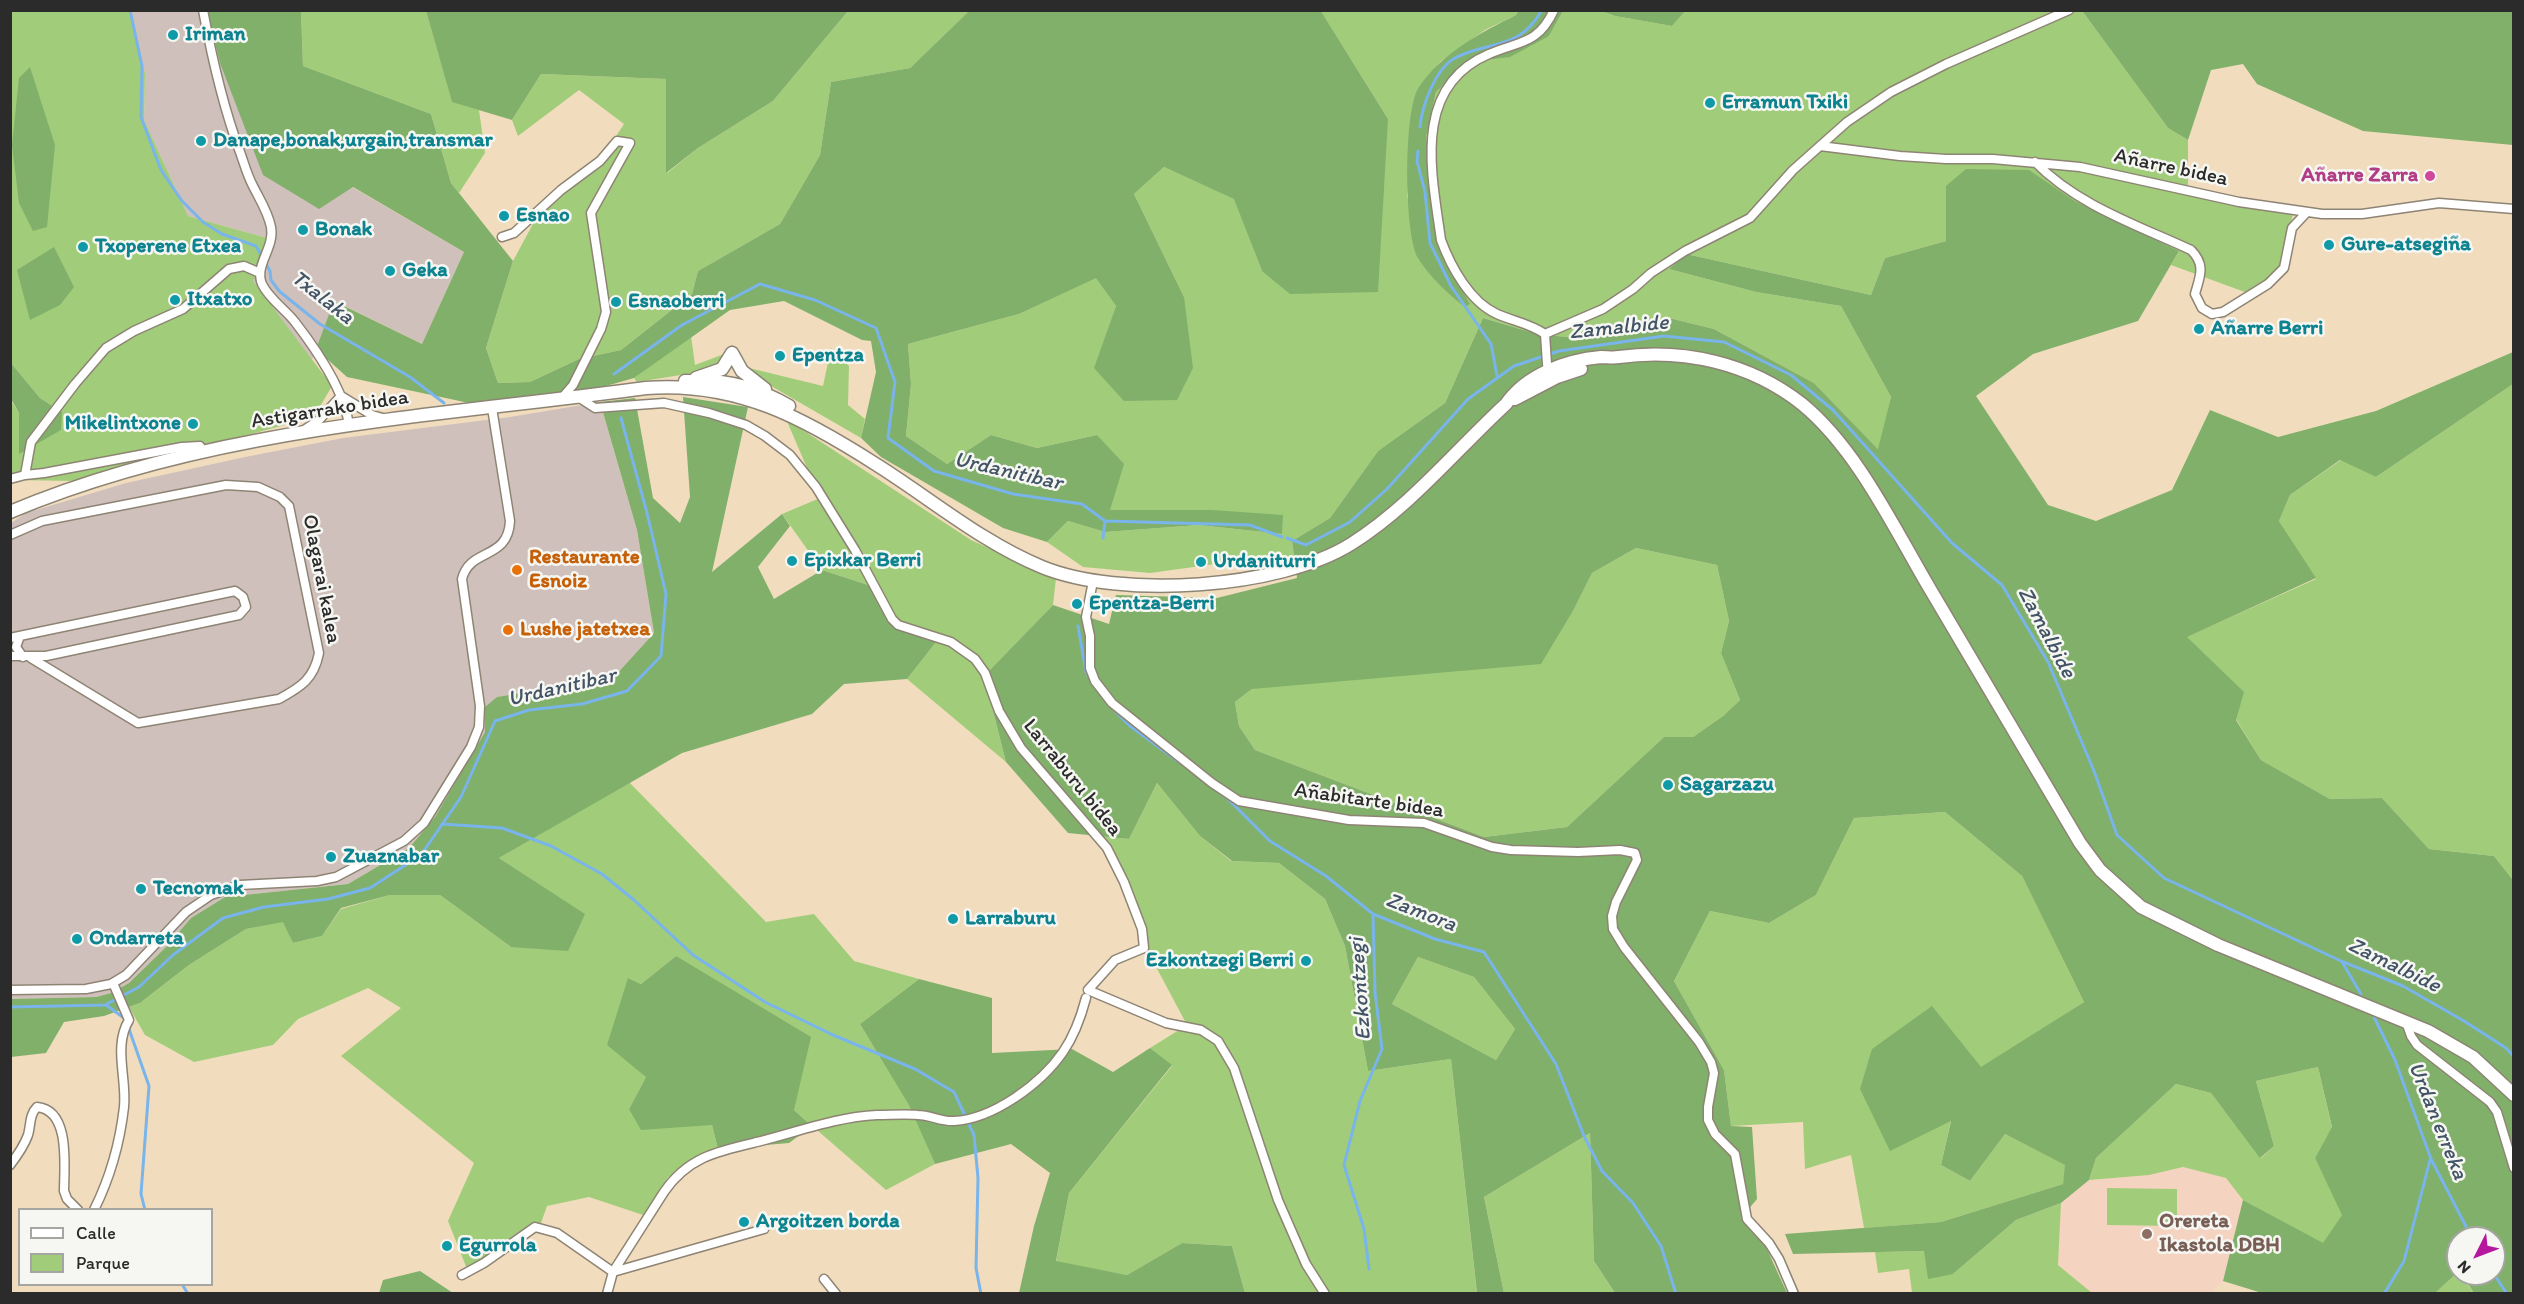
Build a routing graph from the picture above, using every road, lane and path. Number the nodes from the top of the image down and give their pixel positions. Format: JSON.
{"nodes":[{"id":1,"x":203,"y":10,"type":"edge"},
{"id":2,"x":1554,"y":10,"type":"edge"},
{"id":3,"x":2069,"y":10,"type":"edge"},
{"id":4,"x":1820,"y":146,"type":"junction"},
{"id":5,"x":2035,"y":162,"type":"junction"},
{"id":6,"x":2514,"y":209,"type":"edge"},
{"id":7,"x":2307,"y":212,"type":"junction"},
{"id":8,"x":502,"y":237,"type":"dead end"},
{"id":9,"x":261,"y":269,"type":"junction"},
{"id":10,"x":1545,"y":338,"type":"junction"},
{"id":11,"x":1613,"y":358,"type":"junction"},
{"id":12,"x":1547,"y":365,"type":"junction"},
{"id":13,"x":1567,"y":373,"type":"junction"},
{"id":14,"x":730,"y":379,"type":"junction"},
{"id":15,"x":688,"y":385,"type":"junction"},
{"id":16,"x":646,"y":388,"type":"junction"},
{"id":17,"x":341,"y":396,"type":"junction"},
{"id":18,"x":741,"y":396,"type":"junction"},
{"id":19,"x":578,"y":397,"type":"junction"},
{"id":20,"x":1519,"y":398,"type":"junction"},
{"id":21,"x":561,"y":399,"type":"junction"},
{"id":22,"x":777,"y":399,"type":"junction"},
{"id":23,"x":648,"y":404,"type":"junction"},
{"id":24,"x":1506,"y":404,"type":"junction"},
{"id":25,"x":492,"y":408,"type":"junction"},
{"id":26,"x":392,"y":420,"type":"junction"},
{"id":27,"x":349,"y":426,"type":"junction"},
{"id":28,"x":822,"y":431,"type":"junction"},
{"id":29,"x":301,"y":433,"type":"junction"},
{"id":30,"x":203,"y":452,"type":"junction"},
{"id":31,"x":25,"y":475,"type":"junction"},
{"id":32,"x":10,"y":478,"type":"edge"},
{"id":33,"x":10,"y":512,"type":"edge"},
{"id":34,"x":10,"y":535,"type":"edge"},
{"id":35,"x":1094,"y":581,"type":"junction"},
{"id":36,"x":20,"y":636,"type":"junction"},
{"id":37,"x":10,"y":638,"type":"edge"},
{"id":38,"x":10,"y":656,"type":"edge"},
{"id":39,"x":27,"y":657,"type":"junction"},
{"id":40,"x":115,"y":987,"type":"junction"},
{"id":41,"x":10,"y":990,"type":"edge"},
{"id":42,"x":1086,"y":998,"type":"dead end"},
{"id":43,"x":2406,"y":1022,"type":"junction"},
{"id":44,"x":2514,"y":1095,"type":"edge"},
{"id":45,"x":10,"y":1166,"type":"edge"},
{"id":46,"x":2514,"y":1168,"type":"edge"},
{"id":47,"x":74,"y":1208,"type":"edge"},
{"id":48,"x":94,"y":1208,"type":"edge"},
{"id":49,"x":764,"y":1229,"type":"dead end"},
{"id":50,"x":613,"y":1272,"type":"junction"},
{"id":51,"x":462,"y":1275,"type":"dead end"},
{"id":52,"x":824,"y":1279,"type":"dead end"},
{"id":53,"x":607,"y":1293,"type":"edge"},
{"id":54,"x":836,"y":1293,"type":"edge"},
{"id":55,"x":1325,"y":1293,"type":"edge"},
{"id":56,"x":1794,"y":1293,"type":"edge"}],
"edges":[{"from":1,"to":9,"type":"street"},
{"from":2,"to":10,"type":"street"},
{"from":3,"to":4,"type":"street"},
{"from":4,"to":5,"type":"street","name":"Añarre bidea"},
{"from":4,"to":10,"type":"street"},
{"from":5,"to":7,"type":"street","name":"Añarre bidea"},
{"from":5,"to":7,"type":"street"},
{"from":6,"to":7,"type":"street","name":"Añarre bidea"},
{"from":8,"to":21,"type":"street"},
{"from":9,"to":17,"type":"street"},
{"from":9,"to":31,"type":"street"},
{"from":10,"to":12,"type":"street"},
{"from":11,"to":12,"type":"main road"},
{"from":11,"to":13,"type":"main road"},
{"from":11,"to":43,"type":"main road"},
{"from":12,"to":13,"type":"main road"},
{"from":12,"to":20,"type":"main road"},
{"from":12,"to":24,"type":"main road","name":"Astigarrako bidea"},
{"from":13,"to":20,"type":"main road"},
{"from":14,"to":15,"type":"main road","name":"Astigarrako bidea"},
{"from":14,"to":18,"type":"main road"},
{"from":14,"to":22,"type":"main road","name":"Astigarrako bidea"},
{"from":15,"to":16,"type":"main road","name":"Astigarrako bidea"},
{"from":15,"to":18,"type":"main road","name":"Astigarrako bidea"},
{"from":15,"to":22,"type":"main road"},
{"from":16,"to":19,"type":"main road","name":"Astigarrako bidea"},
{"from":16,"to":23,"type":"street"},
{"from":17,"to":26,"type":"street"},
{"from":17,"to":27,"type":"street"},
{"from":17,"to":29,"type":"street"},
{"from":18,"to":28,"type":"main road","name":"Astigarrako bidea"},
{"from":19,"to":21,"type":"main road","name":"Astigarrako bidea"},
{"from":19,"to":23,"type":"street","name":"Larraburu bidea"},
{"from":20,"to":24,"type":"main road"},
{"from":21,"to":25,"type":"main road","name":"Astigarrako bidea"},
{"from":22,"to":28,"type":"main road","name":"Astigarrako bidea"},
{"from":23,"to":55,"type":"street","name":"Larraburu bidea"},
{"from":24,"to":35,"type":"main road","name":"Astigarrako bidea"},
{"from":25,"to":26,"type":"main road","name":"Astigarrako bidea"},
{"from":25,"to":40,"type":"street"},
{"from":26,"to":27,"type":"main road","name":"Astigarrako bidea"},
{"from":27,"to":29,"type":"main road","name":"Astigarrako bidea"},
{"from":28,"to":35,"type":"main road","name":"Astigarrako bidea"},
{"from":29,"to":30,"type":"main road","name":"Astigarrako bidea"},
{"from":30,"to":31,"type":"street"},
{"from":30,"to":33,"type":"main road","name":"Astigarrako bidea"},
{"from":31,"to":32,"type":"street"},
{"from":34,"to":39,"type":"street","name":"Olagarai kalea"},
{"from":35,"to":56,"type":"street","name":"Añabitarte bidea"},
{"from":36,"to":37,"type":"street","name":"Olagarai kalea"},
{"from":36,"to":39,"type":"street"},
{"from":36,"to":39,"type":"street","name":"Olagarai kalea"},
{"from":38,"to":39,"type":"street","name":"Olagarai kalea"},
{"from":40,"to":41,"type":"street"},
{"from":40,"to":48,"type":"street"},
{"from":42,"to":50,"type":"street"},
{"from":43,"to":44,"type":"main road"},
{"from":43,"to":46,"type":"street"},
{"from":45,"to":47,"type":"street"},
{"from":49,"to":50,"type":"street"},
{"from":50,"to":51,"type":"street"},
{"from":50,"to":53,"type":"street"},
{"from":52,"to":54,"type":"street"}]}
